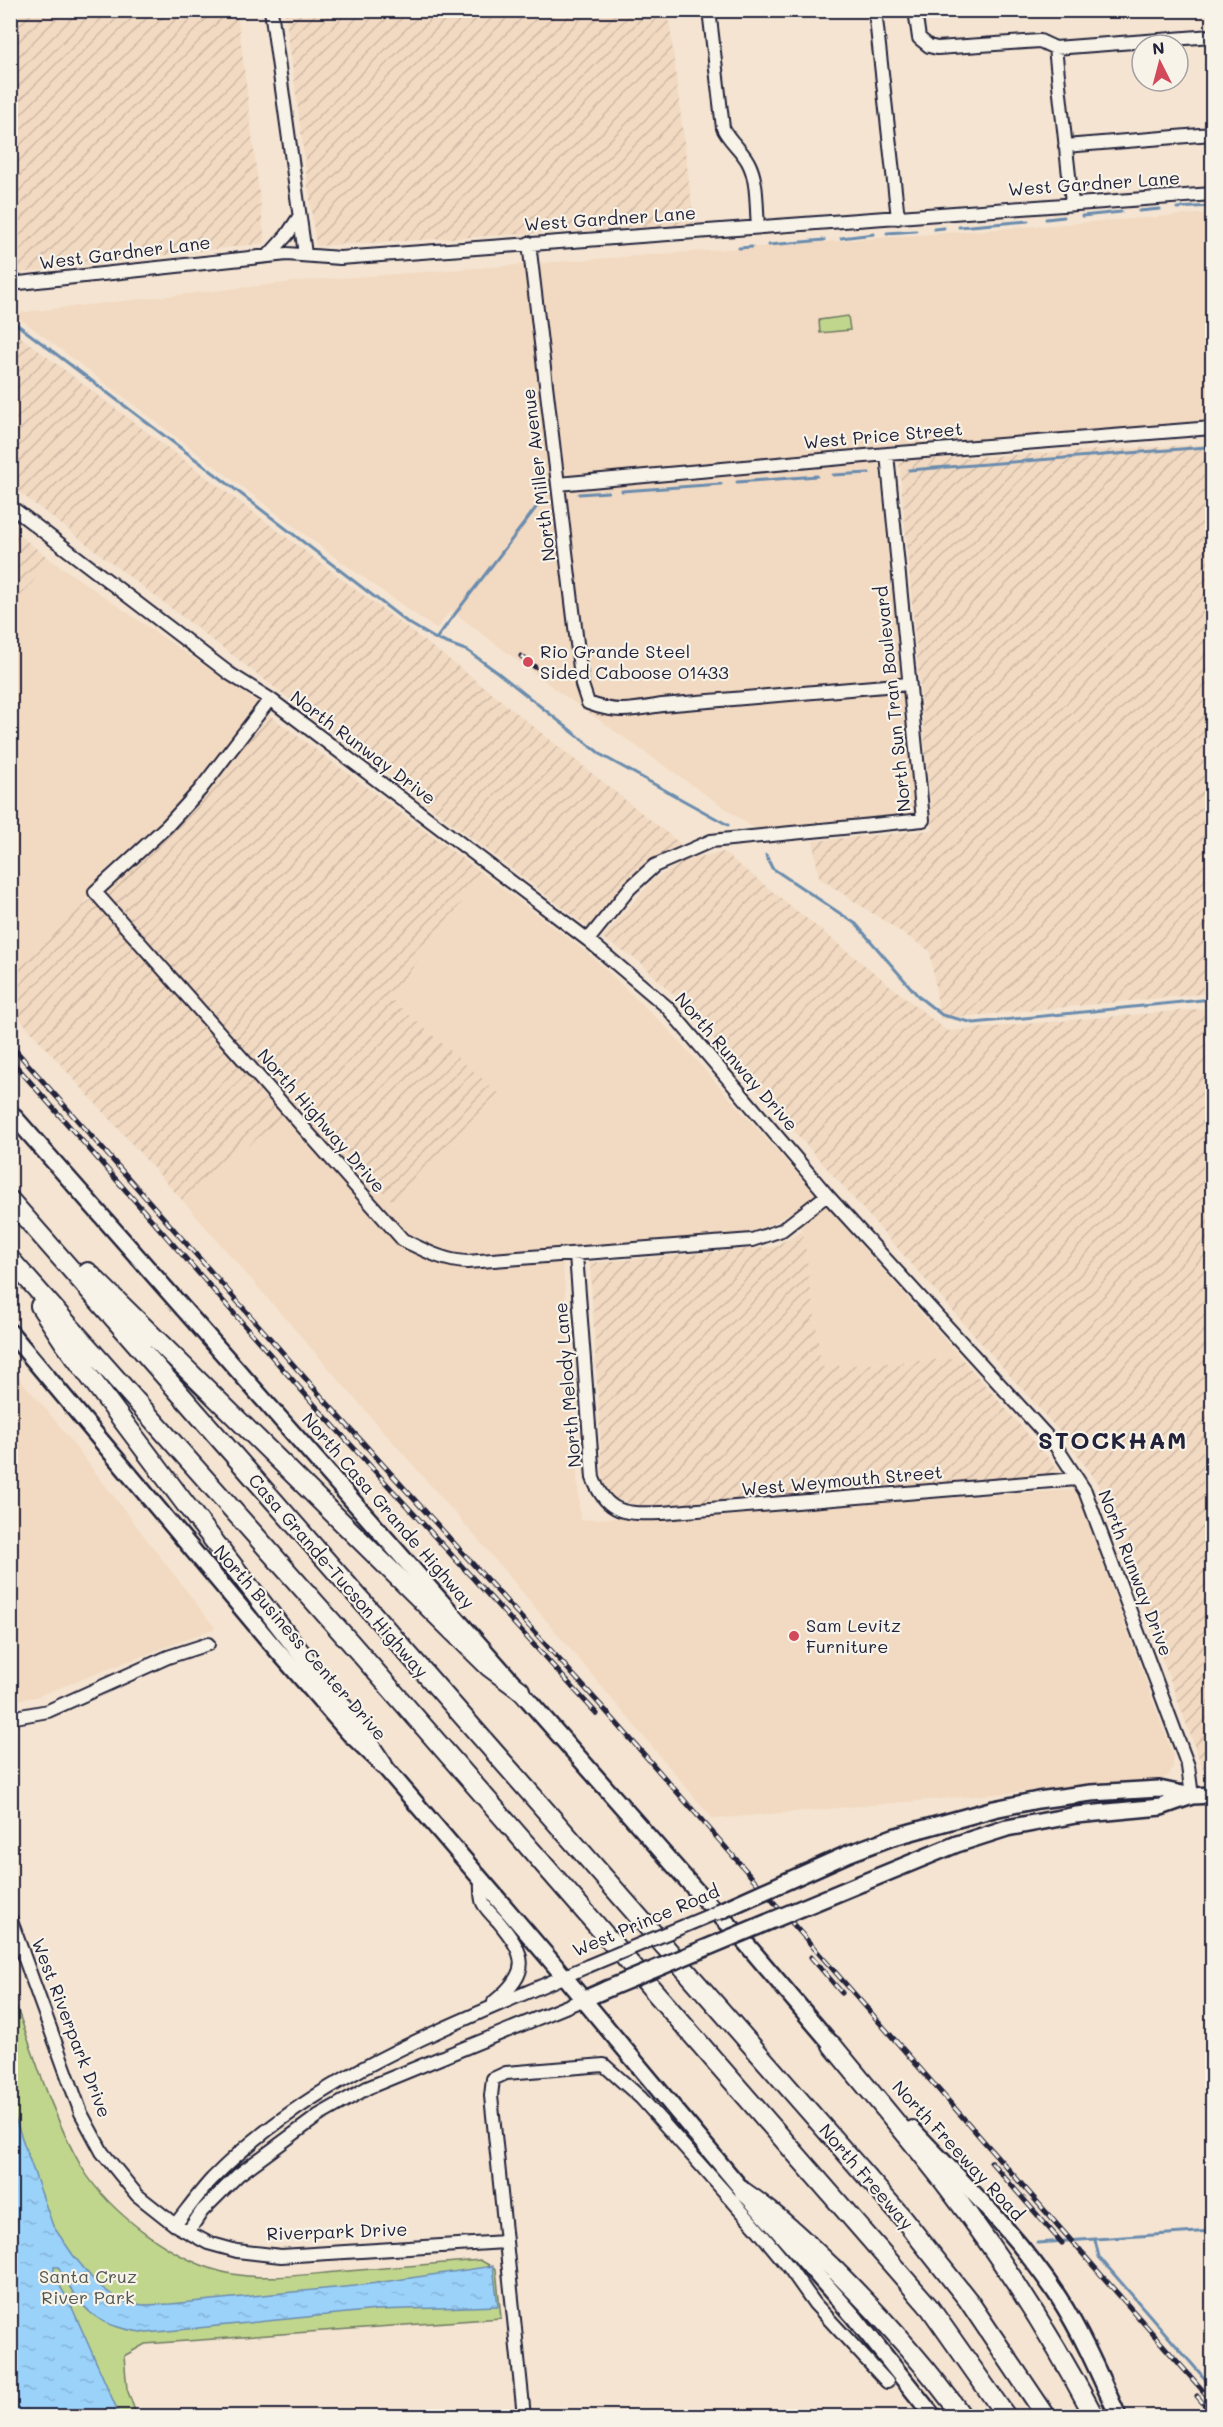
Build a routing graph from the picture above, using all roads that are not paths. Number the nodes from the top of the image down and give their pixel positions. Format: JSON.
{"nodes":[{"id":1,"x":271,"y":10,"type":"edge"},
{"id":2,"x":709,"y":10,"type":"edge"},
{"id":3,"x":875,"y":10,"type":"edge"},
{"id":4,"x":915,"y":10,"type":"edge"},
{"id":5,"x":1212,"y":36,"type":"edge"},
{"id":6,"x":1055,"y":48,"type":"junction"},
{"id":7,"x":1212,"y":134,"type":"edge"},
{"id":8,"x":1065,"y":146,"type":"junction"},
{"id":9,"x":1212,"y":194,"type":"edge"},
{"id":10,"x":1072,"y":203,"type":"junction"},
{"id":11,"x":299,"y":217,"type":"junction"},
{"id":12,"x":898,"y":218,"type":"junction"},
{"id":13,"x":758,"y":226,"type":"junction"},
{"id":14,"x":529,"y":243,"type":"junction"},
{"id":15,"x":305,"y":254,"type":"junction"},
{"id":16,"x":268,"y":256,"type":"junction"},
{"id":17,"x":10,"y":284,"type":"edge"},
{"id":18,"x":1212,"y":428,"type":"edge"},
{"id":19,"x":887,"y":454,"type":"junction"},
{"id":20,"x":558,"y":484,"type":"junction"},
{"id":21,"x":10,"y":506,"type":"edge"},
{"id":22,"x":909,"y":684,"type":"junction"},
{"id":23,"x":270,"y":699,"type":"junction"},
{"id":24,"x":588,"y":940,"type":"junction"},
{"id":25,"x":10,"y":1112,"type":"edge"},
{"id":26,"x":827,"y":1195,"type":"junction"},
{"id":27,"x":10,"y":1198,"type":"edge"},
{"id":28,"x":576,"y":1255,"type":"junction"},
{"id":29,"x":10,"y":1259,"type":"edge"},
{"id":30,"x":10,"y":1266,"type":"edge"},
{"id":31,"x":10,"y":1332,"type":"edge"},
{"id":32,"x":1077,"y":1479,"type":"junction"},
{"id":33,"x":611,"y":1506,"type":"joint"},
{"id":34,"x":208,"y":1644,"type":"dead end"},
{"id":35,"x":520,"y":1690,"type":"junction"},
{"id":36,"x":10,"y":1718,"type":"edge"},
{"id":37,"x":383,"y":1765,"type":"junction"},
{"id":38,"x":1212,"y":1795,"type":"edge"},
{"id":39,"x":1192,"y":1796,"type":"junction"},
{"id":40,"x":481,"y":1880,"type":"junction"},
{"id":41,"x":718,"y":1912,"type":"junction"},
{"id":42,"x":10,"y":1918,"type":"edge"},
{"id":43,"x":738,"y":1934,"type":"junction"},
{"id":44,"x":668,"y":1951,"type":"joint"},
{"id":45,"x":632,"y":1966,"type":"joint"},
{"id":46,"x":563,"y":1977,"type":"junction"},
{"id":47,"x":582,"y":2000,"type":"junction"},
{"id":48,"x":486,"y":2010,"type":"junction"},
{"id":49,"x":831,"y":2045,"type":"junction"},
{"id":50,"x":744,"y":2192,"type":"junction"},
{"id":51,"x":175,"y":2225,"type":"junction"},
{"id":52,"x":188,"y":2232,"type":"junction"},
{"id":53,"x":505,"y":2242,"type":"junction"},
{"id":54,"x":887,"y":2382,"type":"dead end"},
{"id":55,"x":524,"y":2416,"type":"edge"},
{"id":56,"x":933,"y":2416,"type":"edge"},
{"id":57,"x":962,"y":2416,"type":"edge"},
{"id":58,"x":1006,"y":2416,"type":"edge"},
{"id":59,"x":1046,"y":2416,"type":"edge"},
{"id":60,"x":1094,"y":2416,"type":"edge"},
{"id":61,"x":1118,"y":2416,"type":"edge"}],
"edges":[{"from":1,"to":11,"type":"street"},
{"from":2,"to":13,"type":"street"},
{"from":3,"to":12,"type":"street"},
{"from":4,"to":6,"type":"street"},
{"from":5,"to":6,"type":"street"},
{"from":6,"to":8,"type":"street"},
{"from":7,"to":8,"type":"street"},
{"from":8,"to":10,"type":"street"},
{"from":9,"to":10,"type":"street","name":"West Gardner Lane"},
{"from":10,"to":12,"type":"street","name":"West Gardner Lane"},
{"from":11,"to":15,"type":"street"},
{"from":11,"to":16,"type":"street"},
{"from":12,"to":13,"type":"street","name":"West Gardner Lane"},
{"from":13,"to":14,"type":"street","name":"West Gardner Lane"},
{"from":14,"to":15,"type":"street","name":"West Gardner Lane"},
{"from":14,"to":20,"type":"street","name":"North Miller Avenue"},
{"from":15,"to":16,"type":"street","name":"West Gardner Lane"},
{"from":16,"to":17,"type":"street","name":"West Gardner Lane"},
{"from":18,"to":19,"type":"street","name":"West Price Street"},
{"from":19,"to":20,"type":"street","name":"West Price Street"},
{"from":19,"to":22,"type":"street","name":"North Sun Tran Boulevard"},
{"from":20,"to":22,"type":"street","name":"North Miller Avenue"},
{"from":21,"to":23,"type":"street","name":"North Runway Drive"},
{"from":22,"to":24,"type":"street","name":"North Sun Tran Boulevard"},
{"from":23,"to":24,"type":"street","name":"North Runway Drive"},
{"from":23,"to":28,"type":"street","name":"North Highway Drive"},
{"from":24,"to":26,"type":"street","name":"North Runway Drive"},
{"from":25,"to":35,"type":"main road","name":"North Casa Grande Highway"},
{"from":26,"to":28,"type":"street","name":"North Highway Drive"},
{"from":26,"to":32,"type":"street","name":"North Runway Drive"},
{"from":27,"to":35,"type":"highway"},
{"from":27,"to":44,"type":"highway","name":"Casa Grande-Tucson Highway"},
{"from":28,"to":33,"type":"street","name":"North Melody Lane"},
{"from":29,"to":45,"type":"highway","name":"Casa Grande-Tucson Highway"},
{"from":30,"to":37,"type":"highway"},
{"from":31,"to":37,"type":"main road","name":"North Business Center Drive"},
{"from":32,"to":33,"type":"street","name":"West Weymouth Street"},
{"from":32,"to":39,"type":"street","name":"North Runway Drive"},
{"from":34,"to":36,"type":"street"},
{"from":35,"to":41,"type":"main road","name":"North Casa Grande Highway"},
{"from":37,"to":40,"type":"main road","name":"North Business Center Drive"},
{"from":38,"to":39,"type":"main road","name":"West Prince Road"},
{"from":39,"to":41,"type":"main road","name":"West Prince Road","bridge":true},
{"from":39,"to":43,"type":"main road","name":"West Prince Road","bridge":true},
{"from":40,"to":46,"type":"main road","name":"North Business Center Drive"},
{"from":40,"to":48,"type":"street"},
{"from":41,"to":43,"type":"main road","name":"North Casa Grande Highway"},
{"from":41,"to":46,"type":"street","name":"West Prince Road","bridge":true},
{"from":42,"to":51,"type":"street","name":"West Riverpark Drive"},
{"from":43,"to":47,"type":"main road","name":"West Prince Road","bridge":true},
{"from":43,"to":49,"type":"main road","name":"North Freeway Road"},
{"from":44,"to":59,"type":"highway","name":"North Freeway"},
{"from":45,"to":58,"type":"highway","name":"North Freeway"},
{"from":46,"to":47,"type":"main road"},
{"from":46,"to":48,"type":"street","name":"West Prince Road"},
{"from":47,"to":50,"type":"main road"},
{"from":47,"to":52,"type":"street","name":"West Prince Road"},
{"from":48,"to":51,"type":"street","name":"West Prince Road"},
{"from":49,"to":60,"type":"highway"},
{"from":49,"to":61,"type":"main road","name":"North Freeway Road"},
{"from":50,"to":56,"type":"main road"},
{"from":50,"to":57,"type":"highway"},
{"from":51,"to":52,"type":"street","name":"Riverpark Drive"},
{"from":52,"to":53,"type":"street","name":"Riverpark Drive"},
{"from":53,"to":54,"type":"street"},
{"from":53,"to":55,"type":"street"}]}
